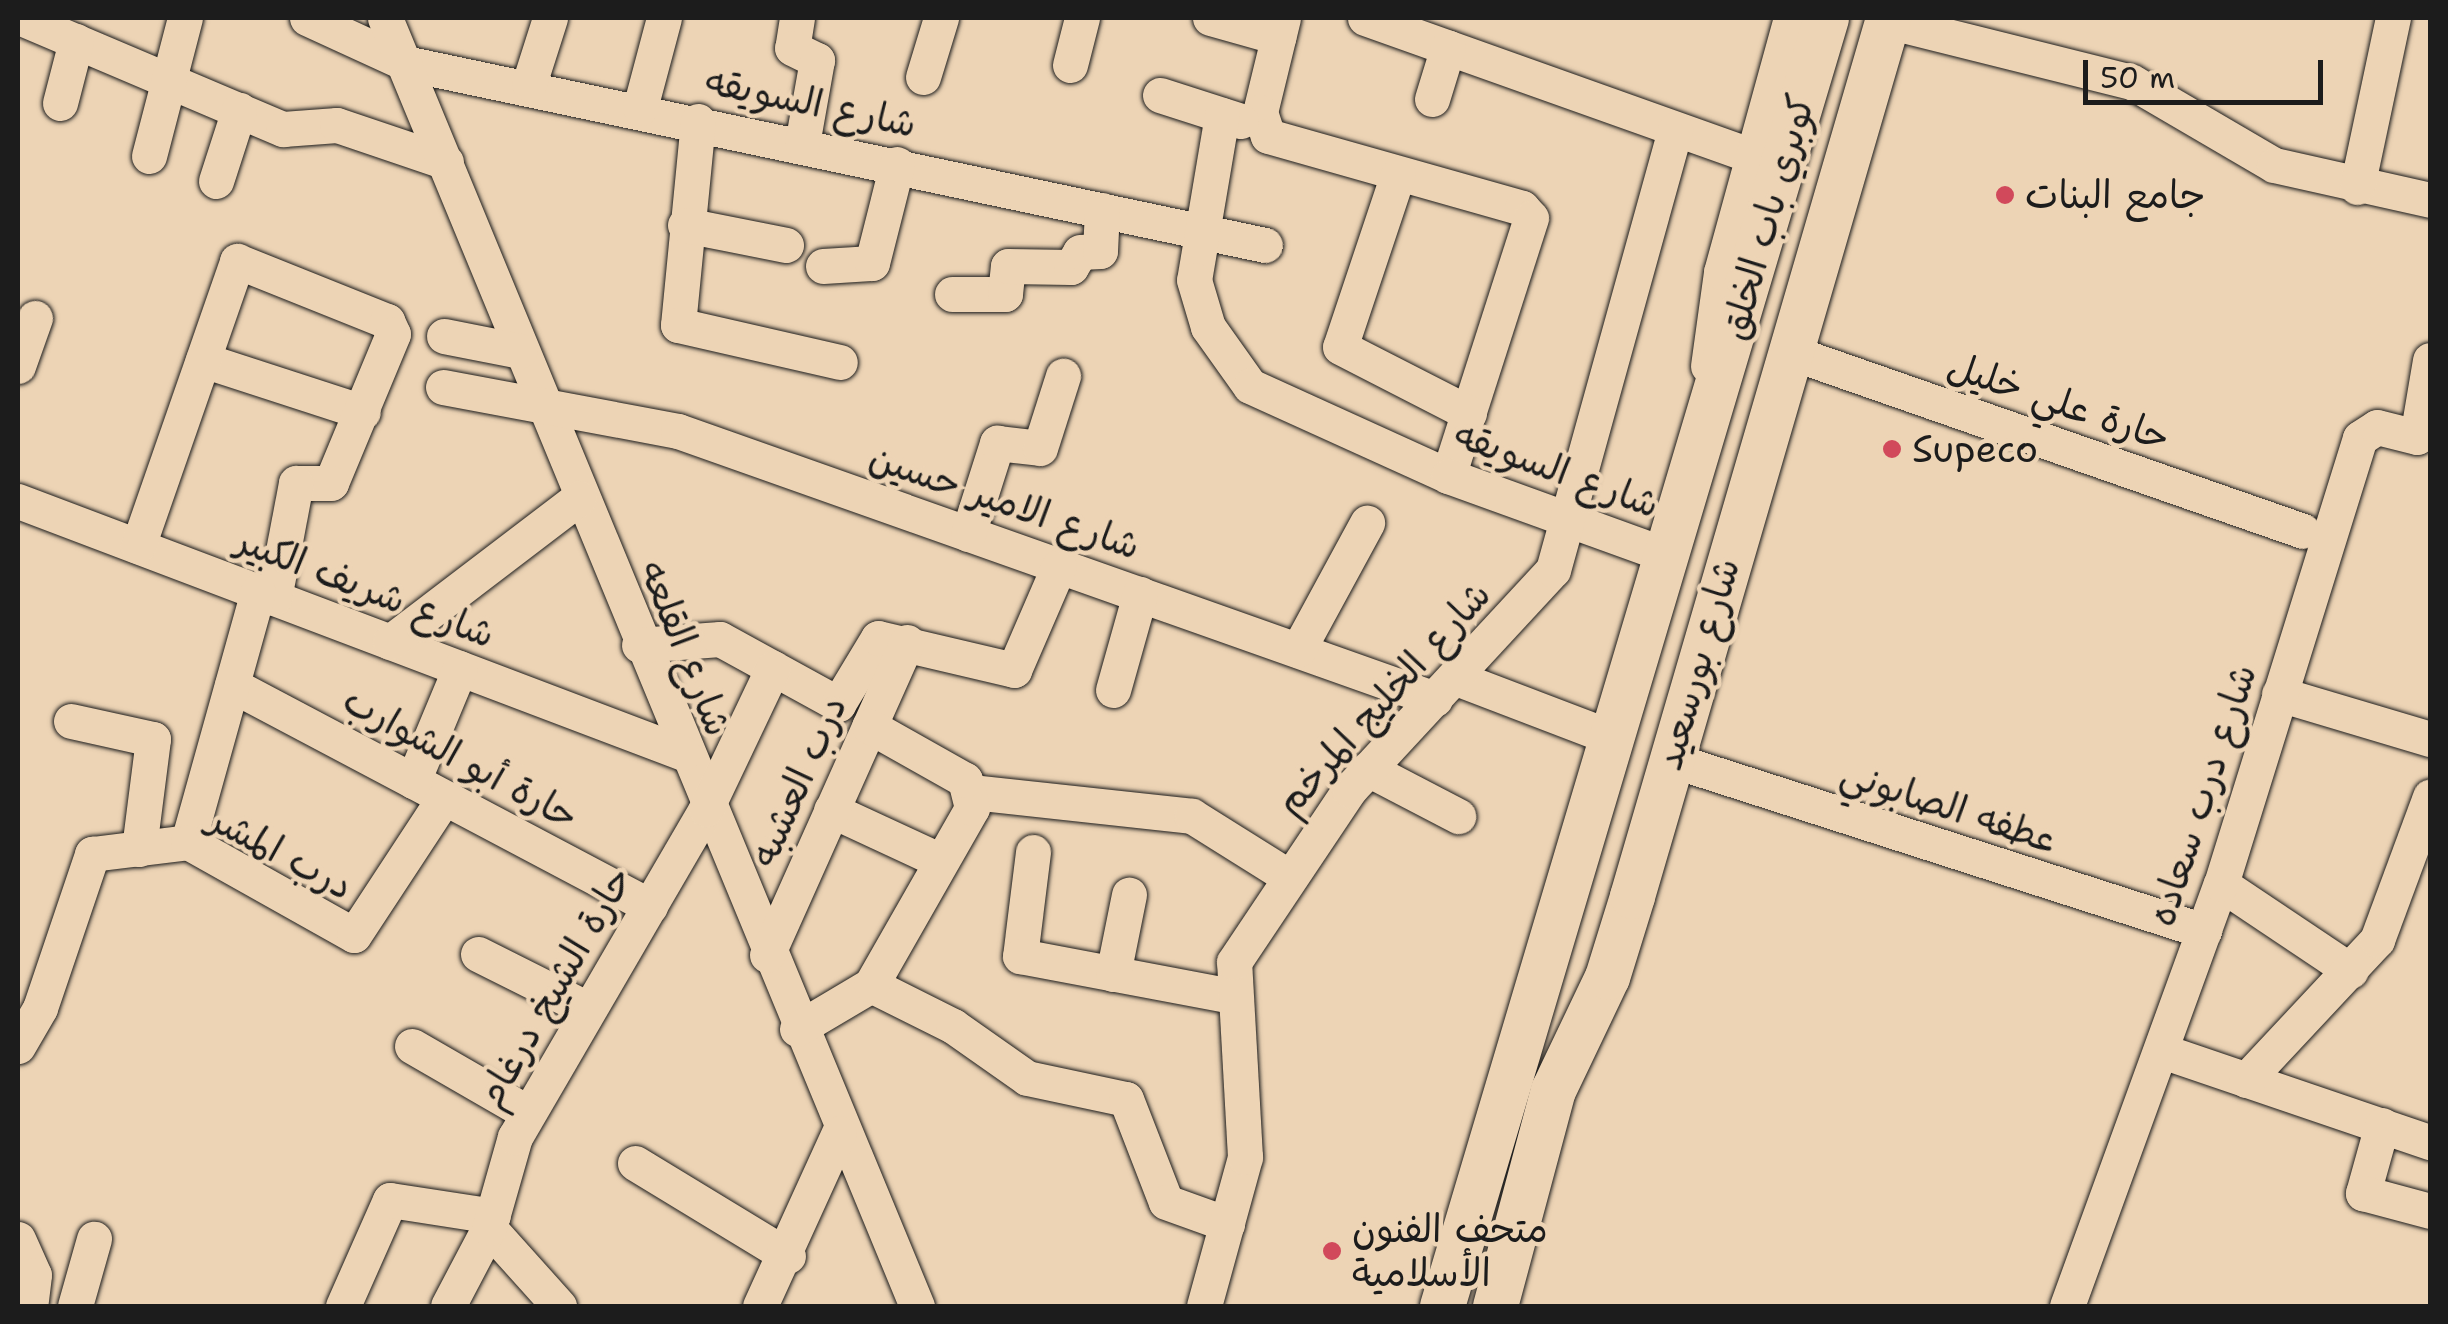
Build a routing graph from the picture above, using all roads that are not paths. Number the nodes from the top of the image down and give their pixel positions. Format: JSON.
{"nodes":[{"id":1,"x":21,"y":18,"type":"edge"},
{"id":2,"x":185,"y":18,"type":"edge"},
{"id":3,"x":307,"y":18,"type":"edge"},
{"id":4,"x":385,"y":18,"type":"edge"},
{"id":5,"x":550,"y":18,"type":"edge"},
{"id":6,"x":664,"y":18,"type":"edge"},
{"id":7,"x":797,"y":18,"type":"edge"},
{"id":8,"x":941,"y":18,"type":"edge"},
{"id":9,"x":1082,"y":18,"type":"edge"},
{"id":10,"x":1210,"y":18,"type":"edge"},
{"id":11,"x":1365,"y":18,"type":"edge"},
{"id":12,"x":1791,"y":18,"type":"edge"},
{"id":13,"x":1826,"y":18,"type":"edge"},
{"id":14,"x":1888,"y":18,"type":"edge"},
{"id":15,"x":2393,"y":18,"type":"edge"},
{"id":16,"x":1281,"y":27,"type":"edge"},
{"id":17,"x":76,"y":41,"type":"junction"},
{"id":18,"x":1448,"y":47,"type":"junction"},
{"id":19,"x":405,"y":63,"type":"junction"},
{"id":20,"x":1070,"y":65,"type":"dead end"},
{"id":21,"x":923,"y":77,"type":"dead end"},
{"id":22,"x":169,"y":80,"type":"junction"},
{"id":23,"x":529,"y":84,"type":"junction"},
{"id":24,"x":1160,"y":95,"type":"dead end"},
{"id":25,"x":1432,"y":99,"type":"dead end"},
{"id":26,"x":60,"y":102,"type":"dead end"},
{"id":27,"x":640,"y":108,"type":"junction"},
{"id":28,"x":239,"y":110,"type":"junction"},
{"id":29,"x":1222,"y":115,"type":"junction"},
{"id":30,"x":698,"y":121,"type":"junction"},
{"id":31,"x":1261,"y":128,"type":"junction"},
{"id":32,"x":1676,"y":130,"type":"junction"},
{"id":33,"x":802,"y":144,"type":"junction"},
{"id":34,"x":148,"y":156,"type":"dead end"},
{"id":35,"x":446,"y":162,"type":"junction"},
{"id":36,"x":897,"y":164,"type":"junction"},
{"id":37,"x":1761,"y":172,"type":"junction"},
{"id":38,"x":1398,"y":174,"type":"junction"},
{"id":39,"x":216,"y":180,"type":"dead end"},
{"id":40,"x":2357,"y":187,"type":"junction"},
{"id":41,"x":2430,"y":200,"type":"edge"},
{"id":42,"x":1102,"y":210,"type":"junction"},
{"id":43,"x":684,"y":226,"type":"junction"},
{"id":44,"x":1198,"y":230,"type":"junction"},
{"id":45,"x":786,"y":245,"type":"dead end"},
{"id":46,"x":1264,"y":245,"type":"dead end"},
{"id":47,"x":822,"y":266,"type":"dead end"},
{"id":48,"x":952,"y":294,"type":"dead end"},
{"id":49,"x":35,"y":318,"type":"dead end"},
{"id":50,"x":444,"y":336,"type":"dead end"},
{"id":51,"x":520,"y":351,"type":"junction"},
{"id":52,"x":1787,"y":351,"type":"junction"},
{"id":53,"x":203,"y":360,"type":"junction"},
{"id":54,"x":2430,"y":360,"type":"edge"},
{"id":55,"x":840,"y":362,"type":"dead end"},
{"id":56,"x":18,"y":366,"type":"edge"},
{"id":57,"x":1063,"y":376,"type":"dead end"},
{"id":58,"x":443,"y":387,"type":"dead end"},
{"id":59,"x":541,"y":405,"type":"junction"},
{"id":60,"x":363,"y":412,"type":"junction"},
{"id":61,"x":1469,"y":413,"type":"junction"},
{"id":62,"x":1709,"y":417,"type":"joint"},
{"id":63,"x":2424,"y":439,"type":"edge"},
{"id":64,"x":1448,"y":476,"type":"junction"},
{"id":65,"x":579,"y":498,"type":"junction"},
{"id":66,"x":18,"y":501,"type":"edge"},
{"id":67,"x":1574,"y":518,"type":"junction"},
{"id":68,"x":1367,"y":523,"type":"dead end"},
{"id":69,"x":2303,"y":531,"type":"dead end"},
{"id":70,"x":968,"y":534,"type":"junction"},
{"id":71,"x":138,"y":546,"type":"junction"},
{"id":72,"x":1664,"y":554,"type":"junction"},
{"id":73,"x":1059,"y":566,"type":"junction"},
{"id":74,"x":1140,"y":594,"type":"junction"},
{"id":75,"x":266,"y":595,"type":"junction"},
{"id":76,"x":390,"y":642,"type":"junction"},
{"id":77,"x":906,"y":642,"type":"junction"},
{"id":78,"x":639,"y":644,"type":"junction"},
{"id":79,"x":1298,"y":650,"type":"junction"},
{"id":80,"x":460,"y":668,"type":"junction"},
{"id":81,"x":773,"y":668,"type":"junction"},
{"id":82,"x":232,"y":685,"type":"junction"},
{"id":83,"x":1445,"y":688,"type":"junction"},
{"id":84,"x":1113,"y":690,"type":"dead end"},
{"id":85,"x":2279,"y":694,"type":"junction"},
{"id":86,"x":71,"y":721,"type":"dead end"},
{"id":87,"x":869,"y":726,"type":"junction"},
{"id":88,"x":1608,"y":736,"type":"junction"},
{"id":89,"x":2430,"y":738,"type":"edge"},
{"id":90,"x":684,"y":753,"type":"junction"},
{"id":91,"x":1669,"y":758,"type":"junction"},
{"id":92,"x":1368,"y":770,"type":"junction"},
{"id":93,"x":413,"y":780,"type":"junction"},
{"id":94,"x":972,"y":792,"type":"junction"},
{"id":95,"x":2430,"y":797,"type":"edge"},
{"id":96,"x":444,"y":798,"type":"junction"},
{"id":97,"x":706,"y":809,"type":"junction"},
{"id":98,"x":831,"y":810,"type":"junction"},
{"id":99,"x":1458,"y":816,"type":"dead end"},
{"id":100,"x":188,"y":842,"type":"junction"},
{"id":101,"x":139,"y":849,"type":"junction"},
{"id":102,"x":1033,"y":852,"type":"dead end"},
{"id":103,"x":942,"y":861,"type":"junction"},
{"id":104,"x":1286,"y":875,"type":"junction"},
{"id":105,"x":1566,"y":876,"type":"junction"},
{"id":106,"x":2220,"y":884,"type":"junction"},
{"id":107,"x":1130,"y":895,"type":"dead end"},
{"id":108,"x":1632,"y":896,"type":"junction"},
{"id":109,"x":650,"y":906,"type":"junction"},
{"id":110,"x":2204,"y":932,"type":"junction"},
{"id":111,"x":478,"y":954,"type":"dead end"},
{"id":112,"x":766,"y":955,"type":"junction"},
{"id":113,"x":2350,"y":971,"type":"junction"},
{"id":114,"x":1113,"y":974,"type":"junction"},
{"id":115,"x":871,"y":985,"type":"junction"},
{"id":116,"x":1230,"y":996,"type":"junction"},
{"id":117,"x":588,"y":1009,"type":"junction"},
{"id":118,"x":797,"y":1030,"type":"junction"},
{"id":119,"x":18,"y":1046,"type":"edge"},
{"id":120,"x":412,"y":1046,"type":"dead end"},
{"id":121,"x":2162,"y":1051,"type":"junction"},
{"id":122,"x":2246,"y":1080,"type":"junction"},
{"id":123,"x":528,"y":1113,"type":"junction"},
{"id":124,"x":2382,"y":1125,"type":"junction"},
{"id":125,"x":839,"y":1134,"type":"junction"},
{"id":126,"x":2430,"y":1142,"type":"edge"},
{"id":127,"x":635,"y":1163,"type":"dead end"},
{"id":128,"x":2430,"y":1211,"type":"edge"},
{"id":129,"x":492,"y":1222,"type":"junction"},
{"id":130,"x":1227,"y":1224,"type":"junction"},
{"id":131,"x":18,"y":1238,"type":"edge"},
{"id":132,"x":94,"y":1238,"type":"dead end"},
{"id":133,"x":788,"y":1256,"type":"junction"},
{"id":134,"x":30,"y":1306,"type":"edge"},
{"id":135,"x":74,"y":1306,"type":"edge"},
{"id":136,"x":343,"y":1306,"type":"edge"},
{"id":137,"x":448,"y":1306,"type":"edge"},
{"id":138,"x":558,"y":1306,"type":"edge"},
{"id":139,"x":760,"y":1306,"type":"edge"},
{"id":140,"x":916,"y":1306,"type":"edge"},
{"id":141,"x":1204,"y":1306,"type":"edge"},
{"id":142,"x":1442,"y":1306,"type":"edge"},
{"id":143,"x":1495,"y":1306,"type":"edge"},
{"id":144,"x":2067,"y":1306,"type":"edge"}],
"edges":[{"from":1,"to":17,"type":"street"},
{"from":2,"to":22,"type":"street"},
{"from":3,"to":19,"type":"street","name":"شارع السويقه"},
{"from":4,"to":19,"type":"street","name":"شارع القلعه"},
{"from":5,"to":23,"type":"street"},
{"from":6,"to":27,"type":"street"},
{"from":7,"to":33,"type":"street"},
{"from":8,"to":21,"type":"street"},
{"from":9,"to":20,"type":"street"},
{"from":10,"to":16,"type":"street"},
{"from":11,"to":18,"type":"street"},
{"from":12,"to":37,"type":"street"},
{"from":13,"to":37,"type":"main road","name":"كوبري باب الخلق"},
{"from":14,"to":40,"type":"street"},
{"from":14,"to":52,"type":"main road","name":"شارع بورسعيد"},
{"from":15,"to":40,"type":"street"},
{"from":16,"to":31,"type":"street"},
{"from":17,"to":22,"type":"street"},
{"from":17,"to":26,"type":"street"},
{"from":18,"to":25,"type":"street"},
{"from":18,"to":32,"type":"street"},
{"from":19,"to":23,"type":"street","name":"شارع السويقه"},
{"from":19,"to":35,"type":"street","name":"شارع القلعه"},
{"from":22,"to":28,"type":"street"},
{"from":22,"to":34,"type":"street"},
{"from":23,"to":27,"type":"street","name":"شارع السويقه"},
{"from":24,"to":29,"type":"street"},
{"from":27,"to":30,"type":"street","name":"شارع السويقه"},
{"from":28,"to":35,"type":"street"},
{"from":28,"to":39,"type":"street"},
{"from":29,"to":31,"type":"street"},
{"from":29,"to":44,"type":"street","name":"شارع السويقه"},
{"from":30,"to":33,"type":"street","name":"شارع السويقه"},
{"from":30,"to":43,"type":"street"},
{"from":31,"to":38,"type":"street"},
{"from":32,"to":37,"type":"street"},
{"from":32,"to":67,"type":"street","name":"شارع الخليج المرخم"},
{"from":33,"to":36,"type":"street","name":"شارع السويقه"},
{"from":35,"to":51,"type":"street","name":"شارع القلعه"},
{"from":36,"to":42,"type":"street","name":"شارع السويقه"},
{"from":36,"to":47,"type":"street"},
{"from":37,"to":62,"type":"main road","name":"كوبري باب الخلق"},
{"from":38,"to":61,"type":"street"},
{"from":38,"to":61,"type":"street"},
{"from":40,"to":41,"type":"street"},
{"from":42,"to":44,"type":"street","name":"شارع السويقه"},
{"from":42,"to":48,"type":"street"},
{"from":43,"to":45,"type":"street"},
{"from":43,"to":55,"type":"street"},
{"from":44,"to":46,"type":"street","name":"شارع السويقه"},
{"from":44,"to":64,"type":"street","name":"شارع السويقه"},
{"from":49,"to":56,"type":"street"},
{"from":50,"to":51,"type":"street"},
{"from":51,"to":59,"type":"street","name":"شارع القلعه"},
{"from":52,"to":69,"type":"street","name":"حارة علي خليل"},
{"from":52,"to":91,"type":"main road","name":"شارع بورسعيد"},
{"from":53,"to":60,"type":"street"},
{"from":53,"to":60,"type":"street"},
{"from":53,"to":71,"type":"street"},
{"from":54,"to":63,"type":"street","name":"شارع درب سعاده"},
{"from":57,"to":70,"type":"street"},
{"from":58,"to":59,"type":"street","name":"شارع الامير حسين"},
{"from":59,"to":65,"type":"street","name":"شارع القلعه"},
{"from":59,"to":70,"type":"street","name":"شارع الامير حسين"},
{"from":60,"to":75,"type":"street"},
{"from":61,"to":64,"type":"street"},
{"from":62,"to":72,"type":"main road","name":"شارع بورسعيد"},
{"from":63,"to":85,"type":"street","name":"شارع درب سعاده"},
{"from":64,"to":67,"type":"street","name":"شارع السويقه"},
{"from":65,"to":76,"type":"street"},
{"from":65,"to":78,"type":"street","name":"شارع القلعه"},
{"from":66,"to":71,"type":"street","name":"شارع شريف الكبير"},
{"from":67,"to":72,"type":"street","name":"شارع السويقه"},
{"from":67,"to":83,"type":"street","name":"شارع الخليج المرخم"},
{"from":68,"to":79,"type":"street"},
{"from":70,"to":73,"type":"street","name":"شارع الامير حسين"},
{"from":71,"to":75,"type":"street","name":"شارع شريف الكبير"},
{"from":72,"to":88,"type":"main road","name":"شارع بورسعيد"},
{"from":73,"to":74,"type":"street","name":"شارع الامير حسين"},
{"from":73,"to":77,"type":"street"},
{"from":74,"to":79,"type":"street","name":"شارع الامير حسين"},
{"from":74,"to":84,"type":"street"},
{"from":75,"to":76,"type":"street","name":"شارع شريف الكبير"},
{"from":75,"to":82,"type":"street"},
{"from":76,"to":80,"type":"street","name":"شارع شريف الكبير"},
{"from":77,"to":81,"type":"street"},
{"from":77,"to":87,"type":"street","name":"درب العشبه"},
{"from":78,"to":81,"type":"street"},
{"from":78,"to":90,"type":"street","name":"شارع القلعه"},
{"from":79,"to":83,"type":"street","name":"شارع الامير حسين"},
{"from":80,"to":90,"type":"street","name":"شارع شريف الكبير"},
{"from":80,"to":93,"type":"street"},
{"from":81,"to":97,"type":"street","name":"حارة الشيخ درغام"},
{"from":82,"to":93,"type":"street","name":"حارة أبو الشوارب"},
{"from":82,"to":100,"type":"street"},
{"from":83,"to":88,"type":"street","name":"شارع الامير حسين"},
{"from":83,"to":92,"type":"street","name":"شارع الخليج المرخم"},
{"from":85,"to":89,"type":"street"},
{"from":85,"to":106,"type":"street","name":"شارع درب سعاده"},
{"from":86,"to":101,"type":"street"},
{"from":87,"to":94,"type":"street"},
{"from":87,"to":98,"type":"street","name":"درب العشبه"},
{"from":88,"to":105,"type":"main road","name":"شارع بورسعيد"},
{"from":90,"to":97,"type":"street","name":"شارع القلعه"},
{"from":91,"to":108,"type":"main road","name":"شارع بورسعيد"},
{"from":91,"to":110,"type":"street","name":"عطفه الصابوني"},
{"from":92,"to":99,"type":"street"},
{"from":92,"to":104,"type":"street","name":"شارع الخليج المرخم"},
{"from":93,"to":96,"type":"street","name":"حارة أبو الشوارب"},
{"from":94,"to":103,"type":"street"},
{"from":94,"to":104,"type":"street"},
{"from":95,"to":113,"type":"street"},
{"from":96,"to":100,"type":"street","name":"درب المشر"},
{"from":96,"to":109,"type":"street","name":"حارة أبو الشوارب"},
{"from":97,"to":109,"type":"street","name":"حارة الشيخ درغام"},
{"from":97,"to":112,"type":"street","name":"شارع القلعه"},
{"from":98,"to":103,"type":"street"},
{"from":98,"to":112,"type":"street","name":"درب العشبه"},
{"from":100,"to":101,"type":"street","name":"درب المشر"},
{"from":101,"to":119,"type":"street","name":"درب المشر"},
{"from":102,"to":114,"type":"street"},
{"from":103,"to":115,"type":"street"},
{"from":104,"to":116,"type":"street","name":"شارع الخليج المرخم"},
{"from":105,"to":108,"type":"main road"},
{"from":105,"to":142,"type":"main road","name":"شارع بورسعيد"},
{"from":106,"to":110,"type":"street","name":"شارع درب سعاده"},
{"from":106,"to":113,"type":"street"},
{"from":107,"to":114,"type":"street"},
{"from":108,"to":143,"type":"main road","name":"شارع بورسعيد"},
{"from":109,"to":117,"type":"street","name":"حارة الشيخ درغام"},
{"from":110,"to":121,"type":"street","name":"شارع درب سعاده"},
{"from":111,"to":117,"type":"street"},
{"from":112,"to":118,"type":"street","name":"شارع القلعه"},
{"from":113,"to":122,"type":"street"},
{"from":114,"to":116,"type":"street"},
{"from":115,"to":118,"type":"street"},
{"from":115,"to":130,"type":"street"},
{"from":116,"to":130,"type":"street","name":"شارع الخليج المرخم"},
{"from":117,"to":123,"type":"street","name":"حارة الشيخ درغام"},
{"from":118,"to":125,"type":"street","name":"شارع القلعه"},
{"from":120,"to":123,"type":"street"},
{"from":121,"to":122,"type":"street"},
{"from":121,"to":144,"type":"street","name":"شارع درب سعاده"},
{"from":122,"to":124,"type":"street"},
{"from":123,"to":129,"type":"street","name":"حارة الشيخ درغام"},
{"from":124,"to":126,"type":"street"},
{"from":124,"to":128,"type":"street"},
{"from":125,"to":133,"type":"street"},
{"from":125,"to":140,"type":"street","name":"شارع القلعه"},
{"from":127,"to":133,"type":"street"},
{"from":129,"to":136,"type":"street"},
{"from":129,"to":137,"type":"street","name":"حارة الشيخ درغام"},
{"from":129,"to":138,"type":"street"},
{"from":130,"to":141,"type":"street","name":"شارع الخليج المرخم"},
{"from":131,"to":134,"type":"street"},
{"from":132,"to":135,"type":"street"},
{"from":133,"to":139,"type":"street"}]}
